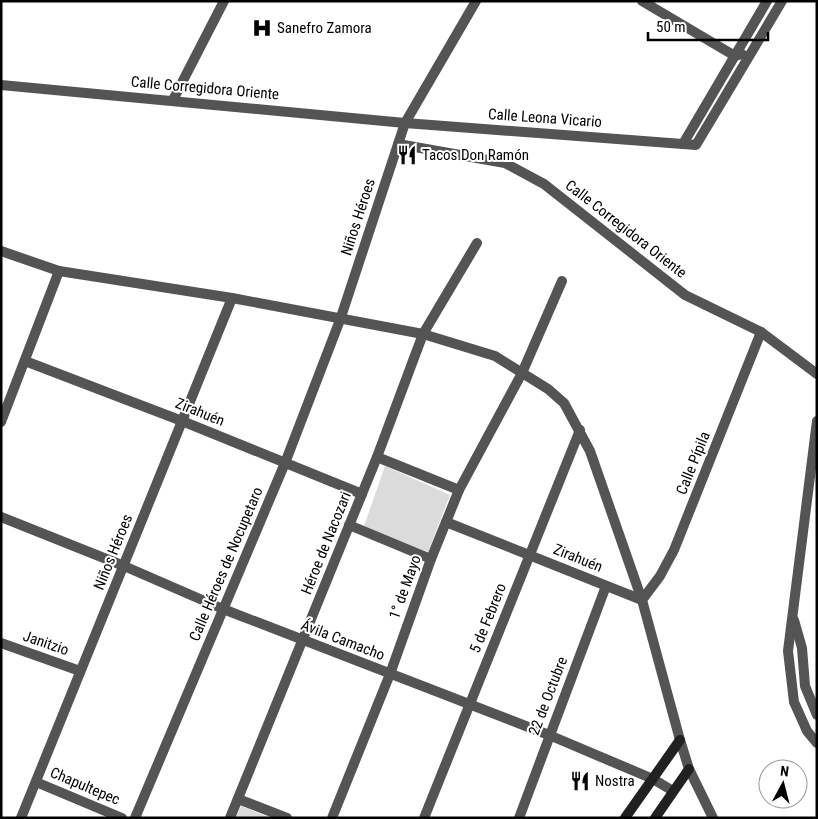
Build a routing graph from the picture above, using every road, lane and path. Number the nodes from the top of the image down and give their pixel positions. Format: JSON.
{"nodes":[{"id":1,"x":224,"y":1,"type":"edge"},
{"id":2,"x":476,"y":1,"type":"edge"},
{"id":3,"x":642,"y":1,"type":"edge"},
{"id":4,"x":767,"y":1,"type":"edge"},
{"id":5,"x":782,"y":1,"type":"edge"},
{"id":6,"x":752,"y":51,"type":"junction"},
{"id":7,"x":735,"y":56,"type":"junction"},
{"id":8,"x":1,"y":85,"type":"edge"},
{"id":9,"x":173,"y":100,"type":"junction"},
{"id":10,"x":405,"y":123,"type":"junction"},
{"id":11,"x":398,"y":144,"type":"junction"},
{"id":12,"x":683,"y":144,"type":"junction"},
{"id":13,"x":478,"y":243,"type":"dead end"},
{"id":14,"x":1,"y":251,"type":"edge"},
{"id":15,"x":60,"y":271,"type":"junction"},
{"id":16,"x":562,"y":281,"type":"dead end"},
{"id":17,"x":232,"y":298,"type":"junction"},
{"id":18,"x":340,"y":320,"type":"junction"},
{"id":19,"x":761,"y":332,"type":"junction"},
{"id":20,"x":423,"y":334,"type":"junction"},
{"id":21,"x":25,"y":361,"type":"junction"},
{"id":22,"x":522,"y":373,"type":"junction"},
{"id":23,"x":816,"y":375,"type":"edge"},
{"id":24,"x":182,"y":420,"type":"junction"},
{"id":25,"x":817,"y":421,"type":"edge"},
{"id":26,"x":1,"y":422,"type":"edge"},
{"id":27,"x":580,"y":430,"type":"junction"},
{"id":28,"x":377,"y":457,"type":"junction"},
{"id":29,"x":285,"y":463,"type":"junction"},
{"id":30,"x":460,"y":490,"type":"junction"},
{"id":31,"x":362,"y":494,"type":"junction"},
{"id":32,"x":1,"y":517,"type":"edge"},
{"id":33,"x":446,"y":522,"type":"junction"},
{"id":34,"x":349,"y":525,"type":"junction"},
{"id":35,"x":529,"y":555,"type":"junction"},
{"id":36,"x":431,"y":559,"type":"junction"},
{"id":37,"x":124,"y":566,"type":"junction"},
{"id":38,"x":606,"y":586,"type":"junction"},
{"id":39,"x":642,"y":600,"type":"junction"},
{"id":40,"x":223,"y":609,"type":"junction"},
{"id":41,"x":793,"y":616,"type":"junction"},
{"id":42,"x":303,"y":640,"type":"junction"},
{"id":43,"x":1,"y":643,"type":"edge"},
{"id":44,"x":80,"y":671,"type":"junction"},
{"id":45,"x":390,"y":674,"type":"junction"},
{"id":46,"x":469,"y":703,"type":"junction"},
{"id":47,"x":817,"y":715,"type":"edge"},
{"id":48,"x":549,"y":735,"type":"junction"},
{"id":49,"x":680,"y":740,"type":"junction"},
{"id":50,"x":817,"y":744,"type":"edge"},
{"id":51,"x":689,"y":769,"type":"junction"},
{"id":52,"x":653,"y":779,"type":"junction"},
{"id":53,"x":36,"y":782,"type":"junction"},
{"id":54,"x":673,"y":791,"type":"junction"},
{"id":55,"x":238,"y":799,"type":"junction"},
{"id":56,"x":21,"y":818,"type":"edge"},
{"id":57,"x":122,"y":818,"type":"edge"},
{"id":58,"x":135,"y":818,"type":"edge"},
{"id":59,"x":230,"y":818,"type":"edge"},
{"id":60,"x":287,"y":818,"type":"edge"},
{"id":61,"x":332,"y":818,"type":"edge"},
{"id":62,"x":424,"y":818,"type":"edge"},
{"id":63,"x":519,"y":818,"type":"edge"},
{"id":64,"x":625,"y":818,"type":"edge"},
{"id":65,"x":655,"y":818,"type":"edge"},
{"id":66,"x":713,"y":818,"type":"edge"}],
"edges":[{"from":1,"to":9,"type":"street"},
{"from":2,"to":10,"type":"street","name":"Niños Héroes"},
{"from":3,"to":7,"type":"street"},
{"from":4,"to":7,"type":"street"},
{"from":5,"to":6,"type":"street"},
{"from":6,"to":7,"type":"street"},
{"from":6,"to":12,"type":"street"},
{"from":7,"to":12,"type":"street"},
{"from":8,"to":9,"type":"street","name":"Calle Corregidora Oriente"},
{"from":9,"to":10,"type":"street","name":"Calle Corregidora Oriente"},
{"from":10,"to":11,"type":"street","name":"Niños Héroes"},
{"from":10,"to":12,"type":"street","name":"Calle Leona Vicario"},
{"from":11,"to":18,"type":"street","name":"Niños Héroes"},
{"from":11,"to":19,"type":"street","name":"Calle Corregidora Oriente"},
{"from":13,"to":20,"type":"street","name":"Héroe de Nacozari"},
{"from":14,"to":15,"type":"street"},
{"from":15,"to":17,"type":"street"},
{"from":15,"to":21,"type":"street"},
{"from":16,"to":22,"type":"street","name":"1° de Mayo"},
{"from":17,"to":18,"type":"street"},
{"from":17,"to":24,"type":"street","name":"Niños Héroes"},
{"from":18,"to":20,"type":"street"},
{"from":18,"to":29,"type":"street","name":"Calle Héroes de Nocupetaro"},
{"from":19,"to":23,"type":"street","name":"Calle Corregidora Oriente"},
{"from":19,"to":39,"type":"street","name":"Calle Pípila"},
{"from":20,"to":22,"type":"street"},
{"from":20,"to":28,"type":"street","name":"Héroe de Nacozari"},
{"from":21,"to":24,"type":"street","name":"Zirahuén"},
{"from":21,"to":26,"type":"street"},
{"from":22,"to":27,"type":"street"},
{"from":22,"to":30,"type":"street","name":"1° de Mayo"},
{"from":24,"to":29,"type":"street","name":"Zirahuén"},
{"from":24,"to":37,"type":"street","name":"Niños Héroes"},
{"from":25,"to":41,"type":"street"},
{"from":27,"to":35,"type":"street","name":"5 de Febrero"},
{"from":27,"to":39,"type":"street"},
{"from":28,"to":30,"type":"street"},
{"from":28,"to":31,"type":"street","name":"Héroe de Nacozari"},
{"from":29,"to":31,"type":"street","name":"Zirahuén"},
{"from":29,"to":40,"type":"street","name":"Calle Héroes de Nocupetaro"},
{"from":30,"to":33,"type":"street","name":"1° de Mayo"},
{"from":31,"to":34,"type":"street","name":"Héroe de Nacozari"},
{"from":32,"to":37,"type":"street","name":"Ávila Camacho"},
{"from":33,"to":35,"type":"street","name":"Zirahuén"},
{"from":33,"to":36,"type":"street","name":"1° de Mayo"},
{"from":34,"to":36,"type":"street"},
{"from":34,"to":42,"type":"street","name":"Héroe de Nacozari"},
{"from":35,"to":38,"type":"street","name":"Zirahuén"},
{"from":35,"to":46,"type":"street","name":"5 de Febrero"},
{"from":36,"to":45,"type":"street","name":"1° de Mayo"},
{"from":37,"to":40,"type":"street","name":"Ávila Camacho"},
{"from":37,"to":44,"type":"street","name":"Niños Héroes"},
{"from":38,"to":39,"type":"street","name":"Zirahuén"},
{"from":38,"to":48,"type":"street","name":"22 de Octubre"},
{"from":39,"to":49,"type":"street"},
{"from":40,"to":42,"type":"street","name":"Ávila Camacho"},
{"from":40,"to":58,"type":"street","name":"Calle Héroes de Nocupetaro"},
{"from":41,"to":47,"type":"street"},
{"from":41,"to":50,"type":"street"},
{"from":42,"to":45,"type":"street","name":"Ávila Camacho"},
{"from":42,"to":55,"type":"street","name":"Héroe de Nacozari"},
{"from":43,"to":44,"type":"street","name":"Janitzio"},
{"from":44,"to":53,"type":"street","name":"Niños Héroes"},
{"from":45,"to":46,"type":"street","name":"Ávila Camacho"},
{"from":45,"to":61,"type":"street","name":"1° de Mayo"},
{"from":46,"to":48,"type":"street","name":"Ávila Camacho"},
{"from":46,"to":62,"type":"street","name":"5 de Febrero"},
{"from":48,"to":52,"type":"street","name":"Ávila Camacho"},
{"from":48,"to":63,"type":"street","name":"22 de Octubre"},
{"from":49,"to":51,"type":"street"},
{"from":49,"to":52,"type":"street"},
{"from":51,"to":54,"type":"street"},
{"from":51,"to":66,"type":"street"},
{"from":52,"to":54,"type":"street","name":"Ávila Camacho"},
{"from":52,"to":64,"type":"street"},
{"from":53,"to":56,"type":"street","name":"Niños Héroes"},
{"from":53,"to":57,"type":"street","name":"Chapultepec"},
{"from":54,"to":65,"type":"street"},
{"from":55,"to":59,"type":"street","name":"Héroe de Nacozari"},
{"from":55,"to":60,"type":"street"}]}
